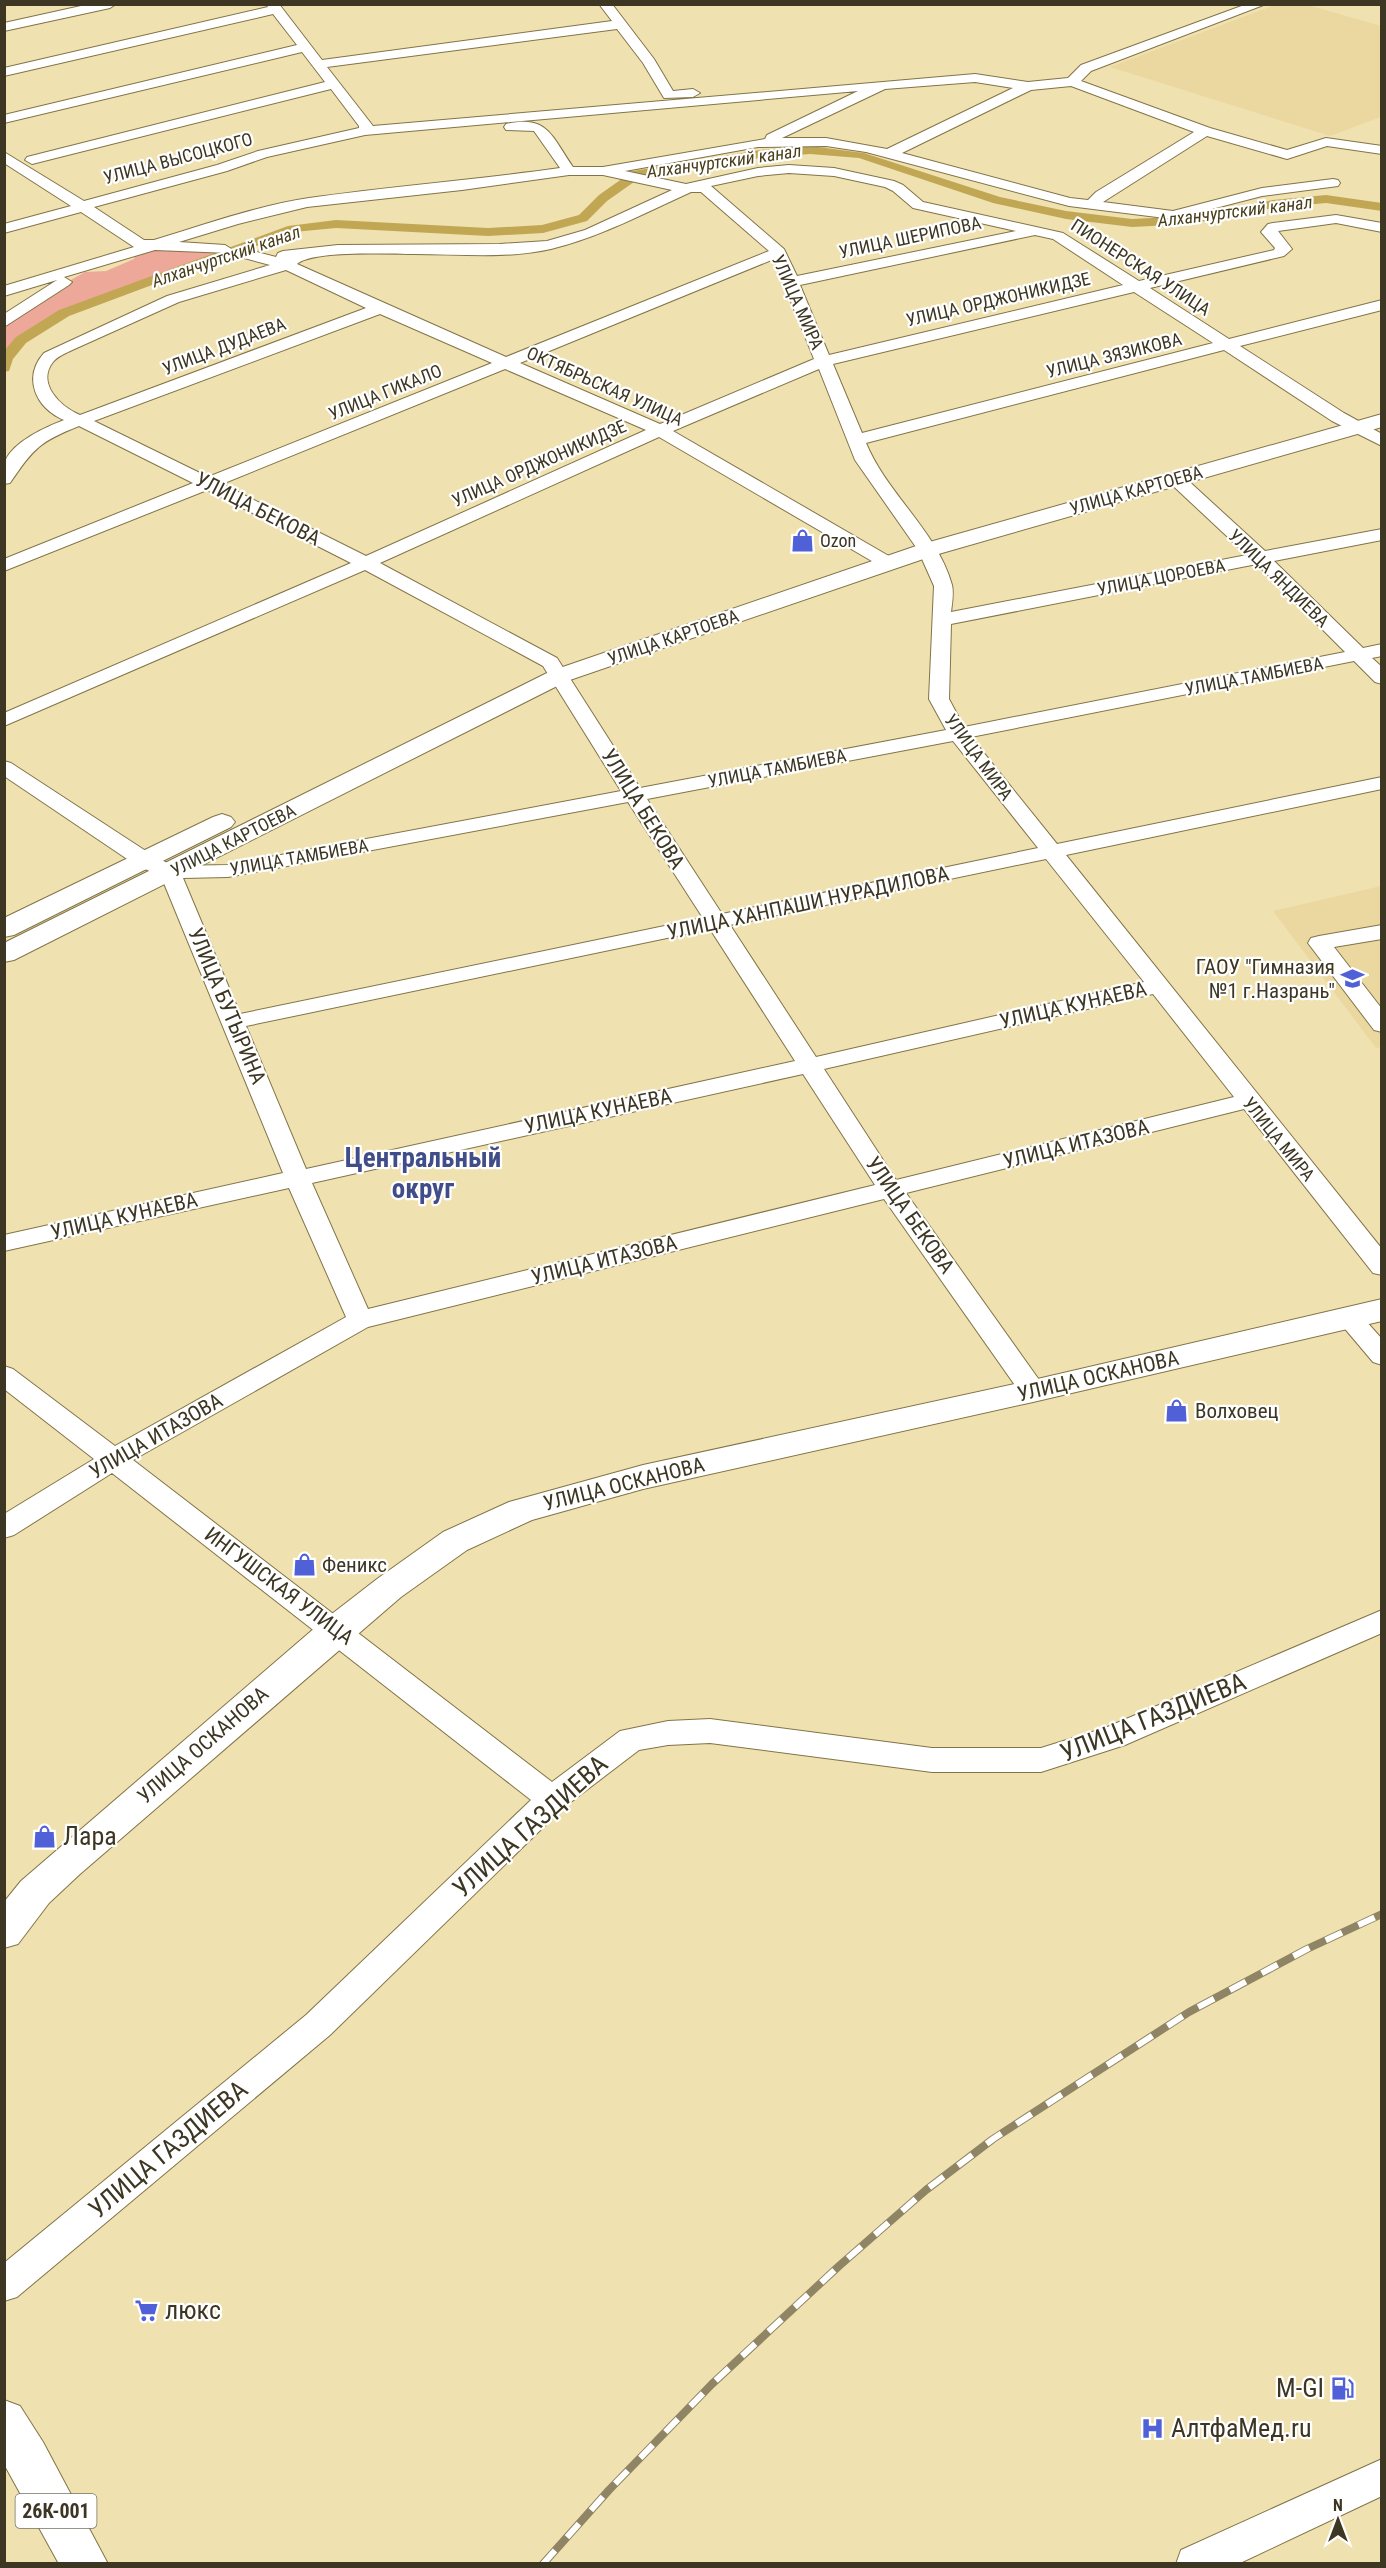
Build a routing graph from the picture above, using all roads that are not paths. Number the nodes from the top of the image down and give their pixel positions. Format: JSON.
{"nodes":[{"id":1,"x":110,"y":4,"type":"edge"},
{"id":2,"x":605,"y":4,"type":"edge"},
{"id":3,"x":1260,"y":4,"type":"edge"},
{"id":4,"x":274,"y":7,"type":"edge"},
{"id":5,"x":622,"y":24,"type":"junction"},
{"id":6,"x":4,"y":27,"type":"edge"},
{"id":7,"x":305,"y":47,"type":"junction"},
{"id":8,"x":320,"y":64,"type":"junction"},
{"id":9,"x":4,"y":72,"type":"edge"},
{"id":10,"x":938,"y":81,"type":"junction"},
{"id":11,"x":1072,"y":82,"type":"junction"},
{"id":12,"x":335,"y":84,"type":"junction"},
{"id":13,"x":882,"y":85,"type":"junction"},
{"id":14,"x":1028,"y":86,"type":"junction"},
{"id":15,"x":4,"y":119,"type":"edge"},
{"id":16,"x":1205,"y":131,"type":"junction"},
{"id":17,"x":364,"y":132,"type":"junction"},
{"id":18,"x":4,"y":142,"type":"edge"},
{"id":19,"x":758,"y":143,"type":"junction"},
{"id":20,"x":1382,"y":150,"type":"edge"},
{"id":21,"x":890,"y":153,"type":"junction"},
{"id":22,"x":4,"y":156,"type":"edge"},
{"id":23,"x":32,"y":165,"type":"junction"},
{"id":24,"x":569,"y":171,"type":"junction"},
{"id":25,"x":603,"y":171,"type":"junction"},
{"id":26,"x":4,"y":174,"type":"edge"},
{"id":27,"x":1333,"y":183,"type":"dead end"},
{"id":28,"x":684,"y":188,"type":"junction"},
{"id":29,"x":89,"y":204,"type":"junction"},
{"id":30,"x":1091,"y":205,"type":"junction"},
{"id":31,"x":1382,"y":228,"type":"edge"},
{"id":32,"x":4,"y":229,"type":"edge"},
{"id":33,"x":1038,"y":231,"type":"junction"},
{"id":34,"x":150,"y":245,"type":"junction"},
{"id":35,"x":225,"y":250,"type":"dead end"},
{"id":36,"x":779,"y":252,"type":"junction"},
{"id":37,"x":242,"y":253,"type":"dead end"},
{"id":38,"x":293,"y":259,"type":"junction"},
{"id":39,"x":95,"y":264,"type":"junction"},
{"id":40,"x":791,"y":282,"type":"junction"},
{"id":41,"x":1135,"y":287,"type":"junction"},
{"id":42,"x":4,"y":291,"type":"edge"},
{"id":43,"x":1382,"y":304,"type":"edge"},
{"id":44,"x":380,"y":308,"type":"junction"},
{"id":45,"x":4,"y":322,"type":"edge"},
{"id":46,"x":1228,"y":346,"type":"junction"},
{"id":47,"x":823,"y":361,"type":"junction"},
{"id":48,"x":507,"y":363,"type":"junction"},
{"id":49,"x":1382,"y":404,"type":"edge"},
{"id":50,"x":1382,"y":420,"type":"edge"},
{"id":51,"x":82,"y":421,"type":"junction"},
{"id":52,"x":1348,"y":422,"type":"junction"},
{"id":53,"x":660,"y":430,"type":"junction"},
{"id":54,"x":856,"y":440,"type":"junction"},
{"id":55,"x":1382,"y":441,"type":"edge"},
{"id":56,"x":4,"y":479,"type":"edge"},
{"id":57,"x":1176,"y":479,"type":"junction"},
{"id":58,"x":210,"y":484,"type":"junction"},
{"id":59,"x":1382,"y":534,"type":"edge"},
{"id":60,"x":923,"y":543,"type":"junction"},
{"id":61,"x":1260,"y":557,"type":"junction"},
{"id":62,"x":877,"y":558,"type":"junction"},
{"id":63,"x":366,"y":563,"type":"junction"},
{"id":64,"x":4,"y":566,"type":"edge"},
{"id":65,"x":941,"y":620,"type":"junction"},
{"id":66,"x":1382,"y":651,"type":"edge"},
{"id":67,"x":1358,"y":655,"type":"junction"},
{"id":68,"x":555,"y":669,"type":"junction"},
{"id":69,"x":1382,"y":678,"type":"edge"},
{"id":70,"x":4,"y":720,"type":"edge"},
{"id":71,"x":958,"y":734,"type":"junction"},
{"id":72,"x":4,"y":767,"type":"edge"},
{"id":73,"x":1382,"y":783,"type":"edge"},
{"id":74,"x":634,"y":795,"type":"junction"},
{"id":75,"x":1050,"y":851,"type":"junction"},
{"id":76,"x":144,"y":860,"type":"junction"},
{"id":77,"x":170,"y":872,"type":"junction"},
{"id":78,"x":716,"y":923,"type":"junction"},
{"id":79,"x":4,"y":929,"type":"edge"},
{"id":80,"x":1382,"y":932,"type":"edge"},
{"id":81,"x":4,"y":954,"type":"edge"},
{"id":82,"x":1157,"y":986,"type":"junction"},
{"id":83,"x":234,"y":1022,"type":"junction"},
{"id":84,"x":1382,"y":1025,"type":"edge"},
{"id":85,"x":810,"y":1065,"type":"junction"},
{"id":86,"x":1248,"y":1101,"type":"junction"},
{"id":87,"x":297,"y":1177,"type":"junction"},
{"id":88,"x":890,"y":1189,"type":"junction"},
{"id":89,"x":4,"y":1243,"type":"edge"},
{"id":90,"x":1382,"y":1267,"type":"edge"},
{"id":91,"x":1382,"y":1310,"type":"edge"},
{"id":92,"x":1348,"y":1317,"type":"junction"},
{"id":93,"x":360,"y":1320,"type":"junction"},
{"id":94,"x":1382,"y":1356,"type":"edge"},
{"id":95,"x":4,"y":1375,"type":"edge"},
{"id":96,"x":1034,"y":1391,"type":"junction"},
{"id":97,"x":112,"y":1460,"type":"junction"},
{"id":98,"x":4,"y":1528,"type":"edge"},
{"id":99,"x":1382,"y":1621,"type":"edge"},
{"id":100,"x":337,"y":1630,"type":"junction"},
{"id":101,"x":552,"y":1799,"type":"junction"},
{"id":102,"x":4,"y":1932,"type":"edge"},
{"id":103,"x":4,"y":2285,"type":"edge"},
{"id":104,"x":12,"y":2441,"type":"edge"},
{"id":105,"x":1382,"y":2477,"type":"edge"},
{"id":106,"x":85,"y":2564,"type":"edge"},
{"id":107,"x":1195,"y":2564,"type":"edge"}],
"edges":[{"from":1,"to":6,"type":"street"},
{"from":2,"to":5,"type":"street"},
{"from":3,"to":11,"type":"street"},
{"from":4,"to":7,"type":"street"},
{"from":4,"to":9,"type":"street"},
{"from":5,"to":8,"type":"street"},
{"from":5,"to":10,"type":"street"},
{"from":7,"to":8,"type":"street"},
{"from":7,"to":15,"type":"street"},
{"from":8,"to":12,"type":"street"},
{"from":10,"to":13,"type":"street"},
{"from":10,"to":14,"type":"street"},
{"from":11,"to":14,"type":"street"},
{"from":11,"to":16,"type":"street"},
{"from":12,"to":17,"type":"street"},
{"from":12,"to":23,"type":"street"},
{"from":13,"to":17,"type":"street"},
{"from":13,"to":19,"type":"street"},
{"from":14,"to":21,"type":"street"},
{"from":16,"to":20,"type":"street"},
{"from":16,"to":30,"type":"street"},
{"from":17,"to":24,"type":"street"},
{"from":17,"to":29,"type":"street","name":"УЛИЦА ВЫСОЦКОГО"},
{"from":18,"to":23,"type":"street"},
{"from":19,"to":21,"type":"street"},
{"from":19,"to":25,"type":"street"},
{"from":21,"to":30,"type":"street"},
{"from":22,"to":23,"type":"street"},
{"from":23,"to":26,"type":"street"},
{"from":23,"to":29,"type":"street"},
{"from":24,"to":25,"type":"street"},
{"from":24,"to":34,"type":"street"},
{"from":25,"to":28,"type":"street","name":"УЛИЦА МИРА"},
{"from":27,"to":30,"type":"street"},
{"from":28,"to":33,"type":"street","name":"ПИОНЕРСКАЯ УЛИЦА"},
{"from":28,"to":36,"type":"street","name":"УЛИЦА МИРА"},
{"from":28,"to":38,"type":"street"},
{"from":29,"to":32,"type":"street","name":"УЛИЦА ВЫСОЦКОГО"},
{"from":29,"to":34,"type":"street"},
{"from":31,"to":41,"type":"street","name":"УЛИЦА ОРДЖОНИКИДЗЕ"},
{"from":33,"to":40,"type":"street","name":"УЛИЦА ШЕРИПОВА"},
{"from":33,"to":41,"type":"street","name":"ПИОНЕРСКАЯ УЛИЦА"},
{"from":34,"to":35,"type":"street"},
{"from":34,"to":39,"type":"street"},
{"from":36,"to":40,"type":"street","name":"УЛИЦА МИРА"},
{"from":36,"to":48,"type":"street","name":"УЛИЦА ГИКАЛО"},
{"from":37,"to":38,"type":"street"},
{"from":38,"to":44,"type":"street","name":"ОКТЯБРЬСКАЯ УЛИЦА"},
{"from":38,"to":51,"type":"street","name":"УЛИЦА БЕКОВА"},
{"from":39,"to":42,"type":"street"},
{"from":39,"to":45,"type":"street"},
{"from":40,"to":47,"type":"street","name":"УЛИЦА МИРА"},
{"from":41,"to":46,"type":"street","name":"ПИОНЕРСКАЯ УЛИЦА"},
{"from":41,"to":47,"type":"street","name":"УЛИЦА ОРДЖОНИКИДЗЕ"},
{"from":43,"to":46,"type":"street","name":"УЛИЦА ЗЯЗИКОВА"},
{"from":44,"to":48,"type":"street","name":"ОКТЯБРЬСКАЯ УЛИЦА"},
{"from":44,"to":51,"type":"street","name":"УЛИЦА ДУДАЕВА"},
{"from":46,"to":52,"type":"street","name":"ПИОНЕРСКАЯ УЛИЦА"},
{"from":46,"to":54,"type":"street","name":"УЛИЦА ЗЯЗИКОВА"},
{"from":47,"to":53,"type":"street","name":"УЛИЦА ОРДЖОНИКИДЗЕ"},
{"from":47,"to":54,"type":"street","name":"УЛИЦА МИРА"},
{"from":48,"to":53,"type":"street","name":"ОКТЯБРЬСКАЯ УЛИЦА"},
{"from":48,"to":58,"type":"street","name":"УЛИЦА ГИКАЛО"},
{"from":49,"to":52,"type":"main road","name":"УЛИЦА КАРТОЕВА"},
{"from":50,"to":52,"type":"main road","name":"УЛИЦА КАРТОЕВА"},
{"from":51,"to":56,"type":"street","name":"УЛИЦА ДУДАЕВА"},
{"from":51,"to":58,"type":"street","name":"УЛИЦА БЕКОВА"},
{"from":52,"to":55,"type":"street","name":"ПИОНЕРСКАЯ УЛИЦА"},
{"from":52,"to":57,"type":"main road","name":"УЛИЦА КАРТОЕВА"},
{"from":52,"to":60,"type":"main road","name":"УЛИЦА КАРТОЕВА"},
{"from":53,"to":62,"type":"street","name":"ОКТЯБРЬСКАЯ УЛИЦА"},
{"from":53,"to":63,"type":"street","name":"УЛИЦА ОРДЖОНИКИДЗЕ"},
{"from":54,"to":60,"type":"street","name":"УЛИЦА МИРА"},
{"from":57,"to":60,"type":"main road","name":"УЛИЦА КАРТОЕВА"},
{"from":57,"to":61,"type":"street","name":"УЛИЦА ЯНДИЕВА"},
{"from":58,"to":63,"type":"street","name":"УЛИЦА БЕКОВА"},
{"from":58,"to":64,"type":"street","name":"УЛИЦА ГИКАЛО"},
{"from":59,"to":61,"type":"street","name":"УЛИЦА ЦОРОЕВА"},
{"from":60,"to":62,"type":"main road","name":"УЛИЦА КАРТОЕВА"},
{"from":60,"to":65,"type":"street","name":"УЛИЦА МИРА"},
{"from":61,"to":65,"type":"street","name":"УЛИЦА ЦОРОЕВА"},
{"from":61,"to":67,"type":"street","name":"УЛИЦА ЯНДИЕВА"},
{"from":62,"to":68,"type":"main road","name":"УЛИЦА КАРТОЕВА"},
{"from":63,"to":68,"type":"street","name":"УЛИЦА БЕКОВА"},
{"from":63,"to":70,"type":"street","name":"УЛИЦА ОРДЖОНИКИДЗЕ"},
{"from":65,"to":71,"type":"street","name":"УЛИЦА МИРА"},
{"from":66,"to":67,"type":"street","name":"УЛИЦА ТАМБИЕВА"},
{"from":67,"to":69,"type":"street","name":"УЛИЦА ЯНДИЕВА"},
{"from":67,"to":71,"type":"street","name":"УЛИЦА ТАМБИЕВА"},
{"from":68,"to":74,"type":"street","name":"УЛИЦА БЕКОВА"},
{"from":68,"to":76,"type":"main road","name":"УЛИЦА КАРТОЕВА"},
{"from":68,"to":77,"type":"main road","name":"УЛИЦА КАРТОЕВА"},
{"from":71,"to":74,"type":"street","name":"УЛИЦА ТАМБИЕВА"},
{"from":71,"to":75,"type":"street","name":"УЛИЦА МИРА"},
{"from":72,"to":76,"type":"street"},
{"from":73,"to":75,"type":"street","name":"УЛИЦА ХАНПАШИ НУРАДИЛОВА"},
{"from":74,"to":77,"type":"street","name":"УЛИЦА ТАМБИЕВА"},
{"from":74,"to":78,"type":"street","name":"УЛИЦА БЕКОВА"},
{"from":75,"to":78,"type":"street","name":"УЛИЦА ХАНПАШИ НУРАДИЛОВА"},
{"from":75,"to":82,"type":"street","name":"УЛИЦА МИРА"},
{"from":76,"to":77,"type":"street"},
{"from":76,"to":79,"type":"main road","name":"УЛИЦА КАРТОЕВА"},
{"from":77,"to":81,"type":"main road","name":"УЛИЦА КАРТОЕВА"},
{"from":77,"to":83,"type":"street","name":"УЛИЦА БУТЫРИНА"},
{"from":78,"to":83,"type":"street","name":"УЛИЦА ХАНПАШИ НУРАДИЛОВА"},
{"from":78,"to":85,"type":"street","name":"УЛИЦА БЕКОВА"},
{"from":80,"to":84,"type":"street"},
{"from":82,"to":85,"type":"street","name":"УЛИЦА КУНАЕВА"},
{"from":82,"to":86,"type":"street","name":"УЛИЦА МИРА"},
{"from":83,"to":87,"type":"street","name":"УЛИЦА БУТЫРИНА"},
{"from":85,"to":87,"type":"street","name":"УЛИЦА КУНАЕВА"},
{"from":85,"to":88,"type":"street","name":"УЛИЦА БЕКОВА"},
{"from":86,"to":88,"type":"street","name":"УЛИЦА ИТАЗОВА"},
{"from":86,"to":90,"type":"street","name":"УЛИЦА МИРА"},
{"from":87,"to":89,"type":"street","name":"УЛИЦА КУНАЕВА"},
{"from":87,"to":93,"type":"street","name":"УЛИЦА БУТЫРИНА"},
{"from":88,"to":93,"type":"street","name":"УЛИЦА ИТАЗОВА"},
{"from":88,"to":96,"type":"street","name":"УЛИЦА БЕКОВА"},
{"from":91,"to":92,"type":"main road","name":"УЛИЦА ОСКАНОВА"},
{"from":92,"to":94,"type":"street"},
{"from":92,"to":96,"type":"main road","name":"УЛИЦА ОСКАНОВА"},
{"from":93,"to":97,"type":"street","name":"УЛИЦА ИТАЗОВА"},
{"from":95,"to":97,"type":"street","name":"ИНГУШСКАЯ УЛИЦА"},
{"from":96,"to":100,"type":"main road","name":"УЛИЦА ОСКАНОВА"},
{"from":97,"to":98,"type":"street","name":"УЛИЦА ИТАЗОВА"},
{"from":97,"to":100,"type":"street","name":"ИНГУШСКАЯ УЛИЦА"},
{"from":99,"to":101,"type":"street","name":"УЛИЦА ГАЗДИЕВА"},
{"from":100,"to":101,"type":"street","name":"ИНГУШСКАЯ УЛИЦА"},
{"from":100,"to":102,"type":"main road","name":"УЛИЦА ОСКАНОВА"},
{"from":101,"to":103,"type":"street","name":"УЛИЦА ГАЗДИЕВА"},
{"from":104,"to":106,"type":"main road","number":"26К-001"},
{"from":105,"to":107,"type":"street"}]}
